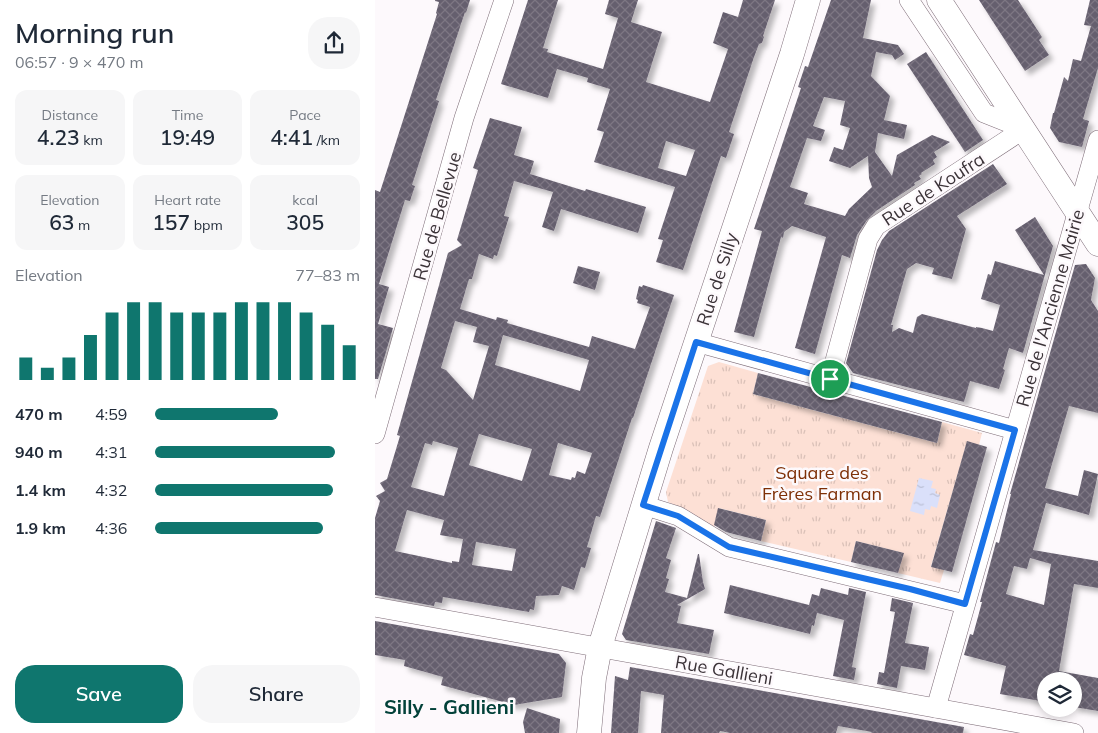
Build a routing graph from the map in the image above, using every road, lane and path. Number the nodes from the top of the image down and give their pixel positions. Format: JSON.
{"nodes":[{"id":1,"x":503,"y":0,"type":"edge"},
{"id":2,"x":808,"y":0,"type":"edge"},
{"id":3,"x":909,"y":0,"type":"edge"},
{"id":4,"x":939,"y":0,"type":"edge"},
{"id":5,"x":1024,"y":129,"type":"junction"},
{"id":6,"x":1098,"y":140,"type":"edge"},
{"id":7,"x":1077,"y":213,"type":"junction"},
{"id":8,"x":1098,"y":244,"type":"edge"},
{"id":9,"x":696,"y":342,"type":"junction"},
{"id":10,"x":830,"y":379,"type":"junction"},
{"id":11,"x":382,"y":381,"type":"edge"},
{"id":12,"x":1015,"y":430,"type":"junction"},
{"id":13,"x":375,"y":434,"type":"edge"},
{"id":14,"x":643,"y":505,"type":"junction"},
{"id":15,"x":965,"y":604,"type":"junction"},
{"id":16,"x":375,"y":607,"type":"edge"},
{"id":17,"x":600,"y":647,"type":"junction"},
{"id":18,"x":935,"y":708,"type":"junction"},
{"id":19,"x":589,"y":733,"type":"edge"},
{"id":20,"x":1074,"y":733,"type":"edge"}],
"edges":[{"from":1,"to":11,"type":"street","name":"Rue de Bellevue"},
{"from":2,"to":9,"type":"main road","name":"Rue de Silly"},
{"from":3,"to":5,"type":"street"},
{"from":4,"to":5,"type":"main road"},
{"from":5,"to":7,"type":"main road"},
{"from":5,"to":10,"type":"street","name":"Rue de Koufra"},
{"from":6,"to":7,"type":"street","name":"Rue de l'Ancienne Mairie"},
{"from":7,"to":8,"type":"main road"},
{"from":7,"to":12,"type":"street","name":"Rue de l'Ancienne Mairie"},
{"from":9,"to":10,"type":"street"},
{"from":9,"to":14,"type":"main road","name":"Rue de Silly"},
{"from":10,"to":12,"type":"street"},
{"from":11,"to":13,"type":"street","name":"Rue de Bellevue"},
{"from":12,"to":15,"type":"street","name":"Rue de l'Ancienne Mairie"},
{"from":14,"to":15,"type":"street"},
{"from":14,"to":17,"type":"main road","name":"Rue de Silly"},
{"from":15,"to":18,"type":"street","name":"Rue de l'Ancienne Mairie"},
{"from":16,"to":17,"type":"street","name":"Rue Gallieni"},
{"from":17,"to":18,"type":"street","name":"Rue Gallieni"},
{"from":17,"to":19,"type":"main road","name":"Rue de Silly"},
{"from":18,"to":20,"type":"street","name":"Rue Gallieni"}]}
